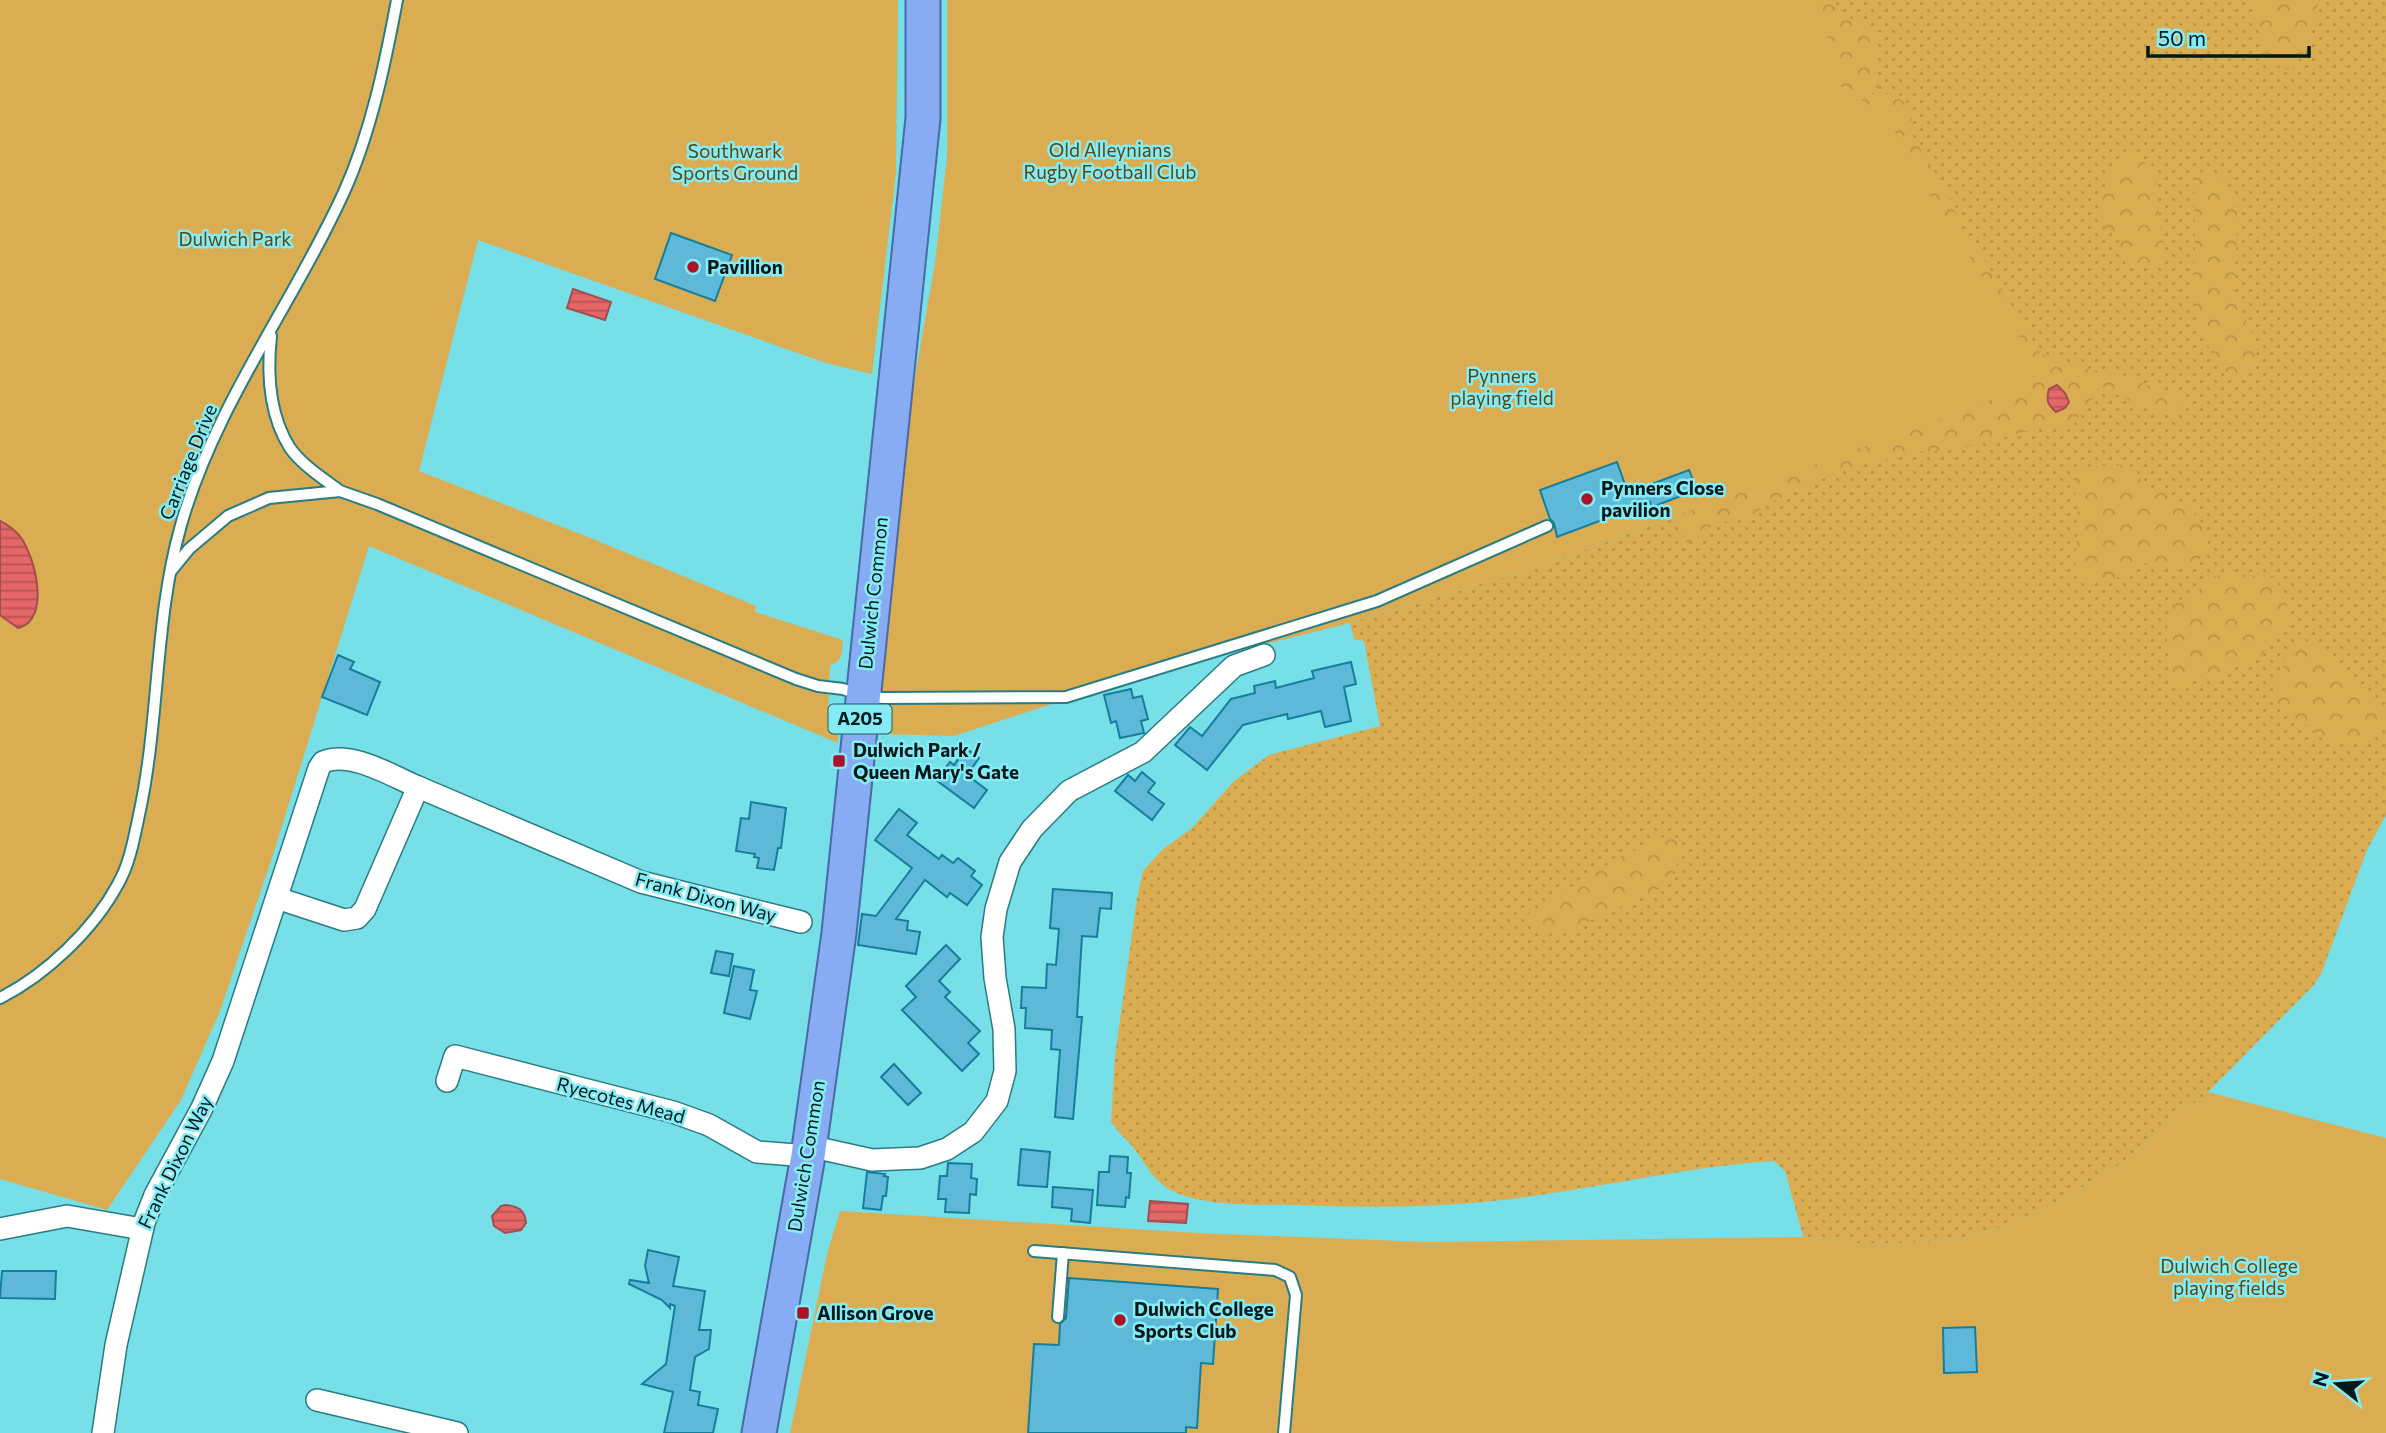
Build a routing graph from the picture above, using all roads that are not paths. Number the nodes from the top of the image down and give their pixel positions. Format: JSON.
{"nodes":[{"id":1,"x":397,"y":0,"type":"edge"},
{"id":2,"x":923,"y":0,"type":"edge"},
{"id":3,"x":272,"y":330,"type":"junction"},
{"id":4,"x":340,"y":491,"type":"junction"},
{"id":5,"x":1547,"y":526,"type":"dead end"},
{"id":6,"x":170,"y":572,"type":"junction"},
{"id":7,"x":1264,"y":655,"type":"dead end"},
{"id":8,"x":863,"y":696,"type":"junction"},
{"id":9,"x":418,"y":787,"type":"junction"},
{"id":10,"x":277,"y":898,"type":"junction"},
{"id":11,"x":801,"y":922,"type":"dead end"},
{"id":12,"x":0,"y":998,"type":"edge"},
{"id":13,"x":447,"y":1081,"type":"dead end"},
{"id":14,"x":809,"y":1151,"type":"junction"},
{"id":15,"x":0,"y":1229,"type":"edge"},
{"id":16,"x":142,"y":1229,"type":"junction"},
{"id":17,"x":1034,"y":1251,"type":"dead end"},
{"id":18,"x":1063,"y":1253,"type":"junction"},
{"id":19,"x":1058,"y":1317,"type":"dead end"},
{"id":20,"x":317,"y":1400,"type":"dead end"},
{"id":21,"x":103,"y":1433,"type":"edge"},
{"id":22,"x":457,"y":1433,"type":"edge"},
{"id":23,"x":759,"y":1433,"type":"edge"},
{"id":24,"x":1284,"y":1433,"type":"edge"}],
"edges":[{"from":1,"to":3,"type":"lane","name":"Carriage Drive"},
{"from":2,"to":8,"type":"highway","name":"Dulwich Common","number":"A205"},
{"from":3,"to":4,"type":"lane"},
{"from":3,"to":6,"type":"lane","name":"Carriage Drive"},
{"from":4,"to":6,"type":"lane"},
{"from":4,"to":8,"type":"lane"},
{"from":5,"to":8,"type":"lane"},
{"from":6,"to":12,"type":"lane","name":"Carriage Drive"},
{"from":7,"to":14,"type":"street"},
{"from":8,"to":14,"type":"highway","name":"Dulwich Common","number":"A205"},
{"from":9,"to":10,"type":"street"},
{"from":9,"to":10,"type":"street","name":"Frank Dixon Way"},
{"from":9,"to":11,"type":"street","name":"Frank Dixon Way"},
{"from":10,"to":16,"type":"street","name":"Frank Dixon Way"},
{"from":13,"to":14,"type":"street","name":"Ryecotes Mead"},
{"from":14,"to":23,"type":"highway","name":"Dulwich Common","number":"A205"},
{"from":15,"to":16,"type":"street"},
{"from":16,"to":21,"type":"street","name":"Frank Dixon Way"},
{"from":17,"to":18,"type":"lane"},
{"from":18,"to":19,"type":"lane"},
{"from":18,"to":24,"type":"lane"},
{"from":20,"to":22,"type":"street"}]}
